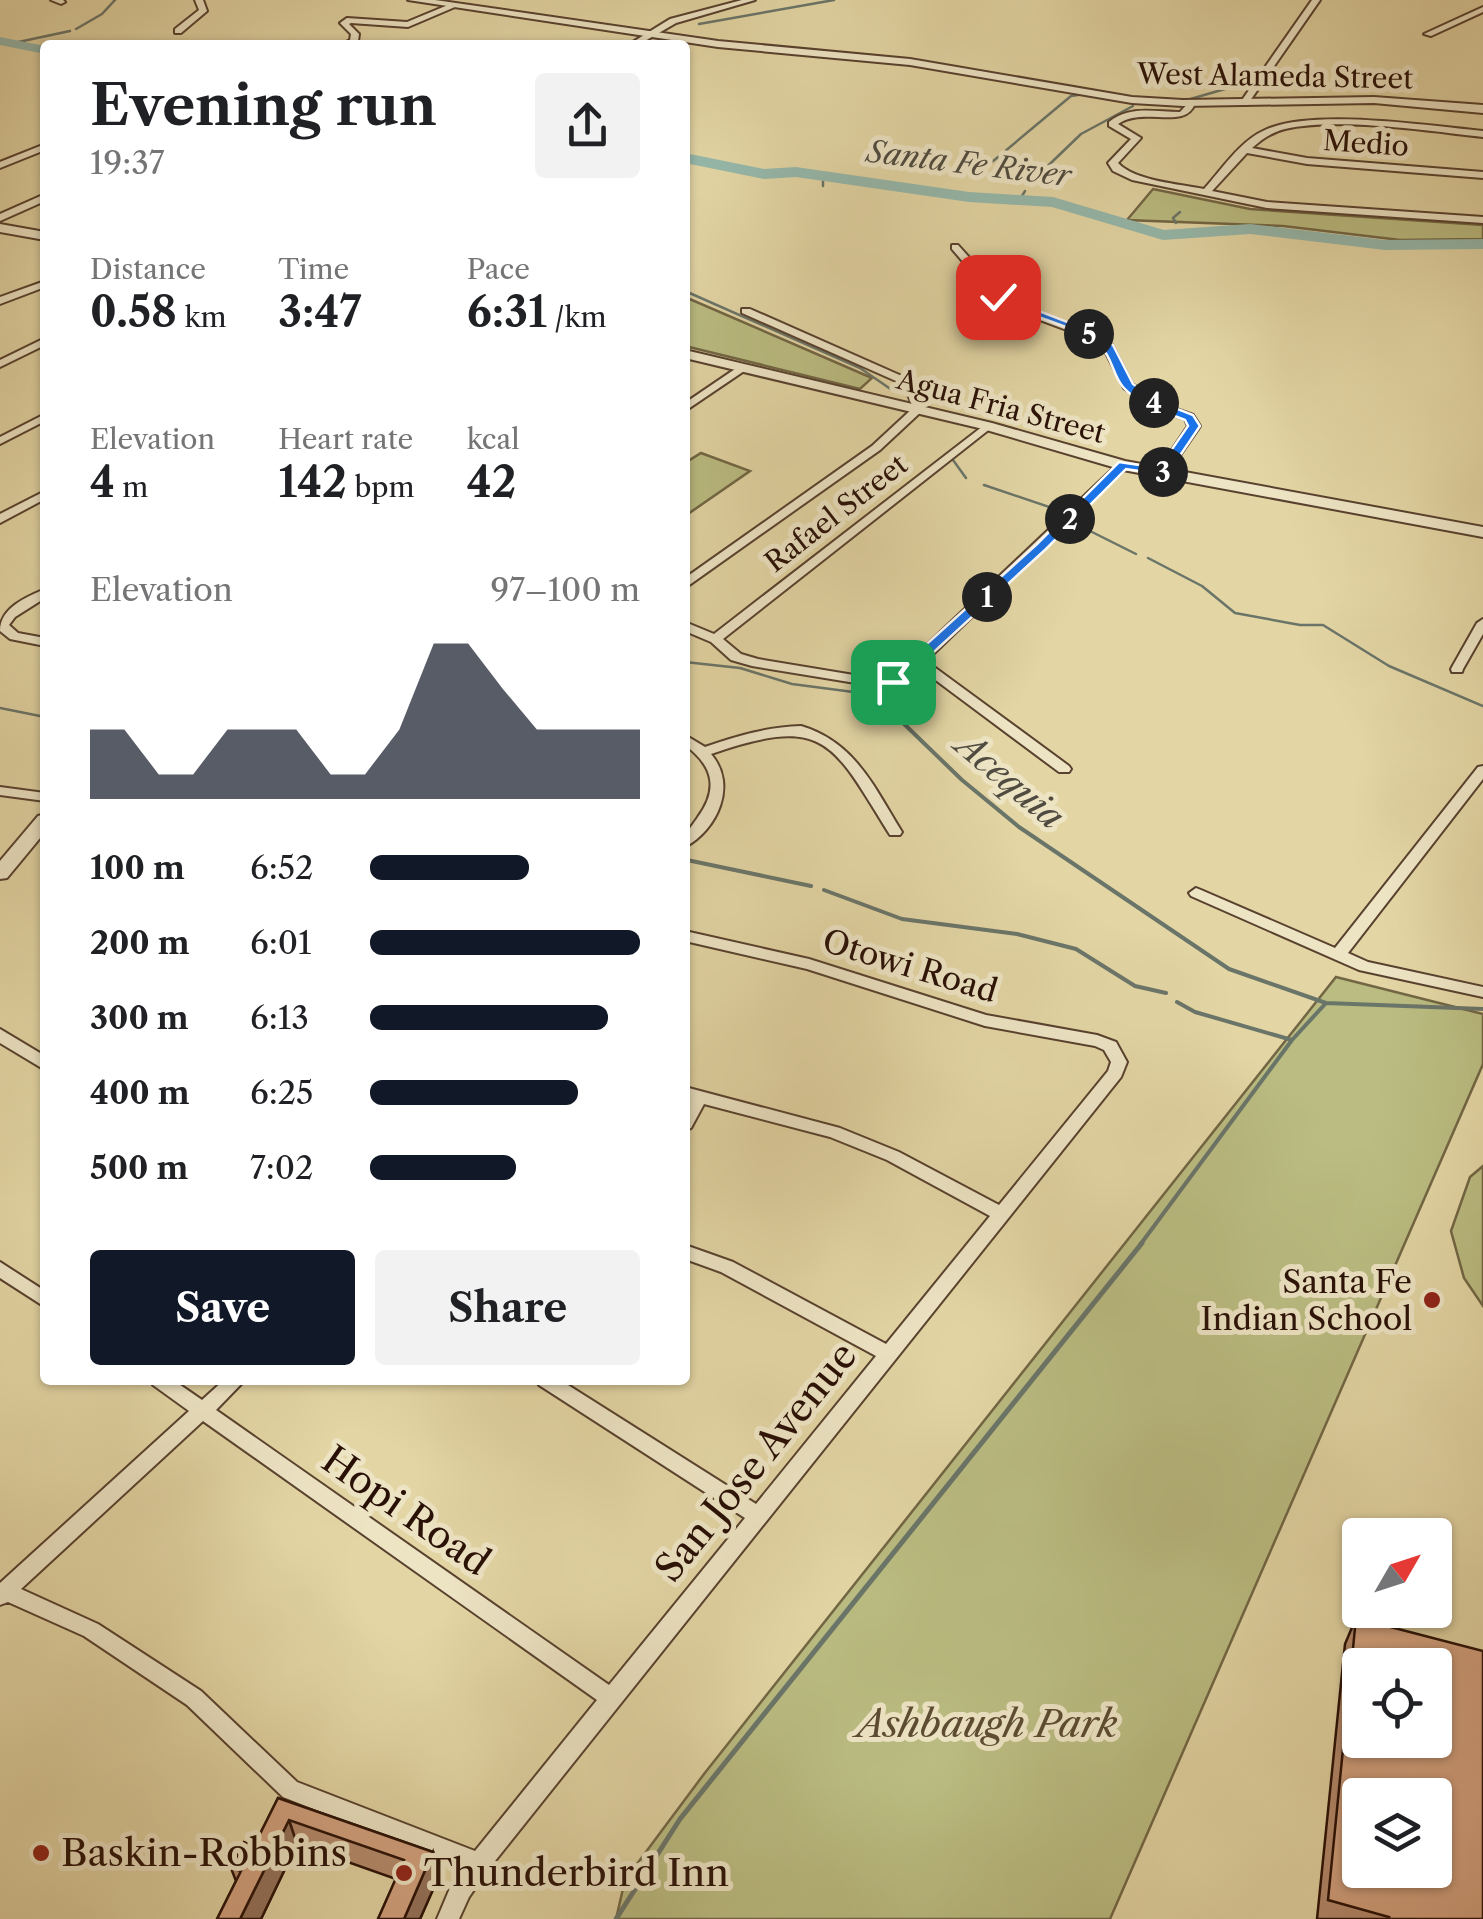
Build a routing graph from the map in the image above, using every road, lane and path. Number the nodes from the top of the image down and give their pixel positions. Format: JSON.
{"nodes":[{"id":1,"x":199,"y":0,"type":"edge"},
{"id":2,"x":413,"y":0,"type":"edge"},
{"id":3,"x":751,"y":0,"type":"edge"},
{"id":4,"x":1316,"y":0,"type":"edge"},
{"id":5,"x":451,"y":7,"type":"junction"},
{"id":6,"x":1482,"y":10,"type":"edge"},
{"id":7,"x":178,"y":31,"type":"dead end"},
{"id":8,"x":1428,"y":34,"type":"dead end"},
{"id":9,"x":648,"y":35,"type":"junction"},
{"id":10,"x":354,"y":40,"type":"edge"},
{"id":11,"x":640,"y":40,"type":"edge"},
{"id":12,"x":1244,"y":103,"type":"junction"},
{"id":13,"x":1191,"y":104,"type":"junction"},
{"id":14,"x":1460,"y":107,"type":"junction"},
{"id":15,"x":1483,"y":109,"type":"edge"},
{"id":16,"x":1461,"y":132,"type":"junction"},
{"id":17,"x":1483,"y":134,"type":"edge"},
{"id":18,"x":40,"y":149,"type":"edge"},
{"id":19,"x":1247,"y":150,"type":"junction"},
{"id":20,"x":0,"y":165,"type":"edge"},
{"id":21,"x":1483,"y":175,"type":"edge"},
{"id":22,"x":1206,"y":192,"type":"junction"},
{"id":23,"x":40,"y":201,"type":"edge"},
{"id":24,"x":1483,"y":220,"type":"edge"},
{"id":25,"x":2,"y":228,"type":"edge"},
{"id":26,"x":40,"y":235,"type":"edge"},
{"id":27,"x":956,"y":247,"type":"dead end"},
{"id":28,"x":40,"y":286,"type":"edge"},
{"id":29,"x":0,"y":301,"type":"edge"},
{"id":30,"x":746,"y":311,"type":"dead end"},
{"id":31,"x":40,"y":344,"type":"edge"},
{"id":32,"x":690,"y":355,"type":"edge"},
{"id":33,"x":0,"y":364,"type":"edge"},
{"id":34,"x":745,"y":367,"type":"junction"},
{"id":35,"x":690,"y":405,"type":"edge"},
{"id":36,"x":919,"y":409,"type":"junction"},
{"id":37,"x":40,"y":420,"type":"edge"},
{"id":38,"x":987,"y":426,"type":"junction"},
{"id":39,"x":0,"y":442,"type":"edge"},
{"id":40,"x":1123,"y":465,"type":"junction"},
{"id":41,"x":1163,"y":472,"type":"junction"},
{"id":42,"x":40,"y":497,"type":"edge"},
{"id":43,"x":0,"y":519,"type":"edge"},
{"id":44,"x":1483,"y":532,"type":"edge"},
{"id":45,"x":690,"y":580,"type":"edge"},
{"id":46,"x":40,"y":596,"type":"edge"},
{"id":47,"x":1483,"y":623,"type":"edge"},
{"id":48,"x":690,"y":628,"type":"edge"},
{"id":49,"x":2,"y":629,"type":"edge"},
{"id":50,"x":714,"y":639,"type":"junction"},
{"id":51,"x":40,"y":641,"type":"edge"},
{"id":52,"x":918,"y":661,"type":"junction"},
{"id":53,"x":1458,"y":669,"type":"dead end"},
{"id":54,"x":690,"y":742,"type":"edge"},
{"id":55,"x":704,"y":752,"type":"junction"},
{"id":56,"x":1064,"y":768,"type":"dead end"},
{"id":57,"x":1483,"y":770,"type":"edge"},
{"id":58,"x":0,"y":791,"type":"edge"},
{"id":59,"x":40,"y":796,"type":"edge"},
{"id":60,"x":40,"y":826,"type":"edge"},
{"id":61,"x":895,"y":832,"type":"dead end"},
{"id":62,"x":690,"y":837,"type":"edge"},
{"id":63,"x":0,"y":873,"type":"edge"},
{"id":64,"x":1196,"y":893,"type":"dead end"},
{"id":65,"x":690,"y":937,"type":"edge"},
{"id":66,"x":1337,"y":956,"type":"junction"},
{"id":67,"x":1483,"y":992,"type":"edge"},
{"id":68,"x":0,"y":1036,"type":"edge"},
{"id":69,"x":1116,"y":1052,"type":"joint"},
{"id":70,"x":40,"y":1061,"type":"edge"},
{"id":71,"x":692,"y":1096,"type":"edge"},
{"id":72,"x":1002,"y":1215,"type":"junction"},
{"id":73,"x":690,"y":1254,"type":"edge"},
{"id":74,"x":0,"y":1268,"type":"edge"},
{"id":75,"x":40,"y":1296,"type":"edge"},
{"id":76,"x":888,"y":1354,"type":"junction"},
{"id":77,"x":166,"y":1385,"type":"edge"},
{"id":78,"x":231,"y":1385,"type":"edge"},
{"id":79,"x":553,"y":1385,"type":"edge"},
{"id":80,"x":204,"y":1411,"type":"junction"},
{"id":81,"x":757,"y":1516,"type":"junction"},
{"id":82,"x":2,"y":1594,"type":"edge"},
{"id":83,"x":612,"y":1699,"type":"junction"},
{"id":84,"x":480,"y":1864,"type":"junction"},
{"id":85,"x":448,"y":1919,"type":"edge"}],
"edges":[{"from":1,"to":7,"type":"street"},
{"from":2,"to":5,"type":"street","name":"West Alameda Street"},
{"from":3,"to":9,"type":"street"},
{"from":4,"to":12,"type":"street"},
{"from":5,"to":9,"type":"street","name":"West Alameda Street"},
{"from":5,"to":10,"type":"street"},
{"from":6,"to":8,"type":"street"},
{"from":9,"to":11,"type":"street"},
{"from":9,"to":13,"type":"street","name":"West Alameda Street"},
{"from":12,"to":13,"type":"street","name":"West Alameda Street"},
{"from":12,"to":14,"type":"street","name":"West Alameda Street"},
{"from":13,"to":22,"type":"street"},
{"from":14,"to":15,"type":"street","name":"West Alameda Street"},
{"from":14,"to":16,"type":"street"},
{"from":16,"to":17,"type":"street"},
{"from":16,"to":19,"type":"street"},
{"from":18,"to":20,"type":"street"},
{"from":19,"to":21,"type":"street","name":"Medio"},
{"from":19,"to":22,"type":"street"},
{"from":22,"to":24,"type":"street"},
{"from":23,"to":25,"type":"street"},
{"from":25,"to":26,"type":"street"},
{"from":27,"to":41,"type":"street"},
{"from":28,"to":29,"type":"street"},
{"from":30,"to":36,"type":"street"},
{"from":31,"to":33,"type":"street"},
{"from":32,"to":34,"type":"street","name":"Agua Fria Street"},
{"from":34,"to":35,"type":"street"},
{"from":34,"to":36,"type":"street","name":"Agua Fria Street"},
{"from":36,"to":38,"type":"street","name":"Agua Fria Street"},
{"from":36,"to":45,"type":"street"},
{"from":37,"to":39,"type":"street"},
{"from":38,"to":40,"type":"street","name":"Agua Fria Street"},
{"from":38,"to":50,"type":"street","name":"Rafael Street"},
{"from":40,"to":41,"type":"street","name":"Agua Fria Street"},
{"from":40,"to":52,"type":"street"},
{"from":41,"to":44,"type":"street","name":"Agua Fria Street"},
{"from":42,"to":43,"type":"street"},
{"from":46,"to":49,"type":"street"},
{"from":47,"to":53,"type":"street"},
{"from":48,"to":50,"type":"street"},
{"from":49,"to":51,"type":"street"},
{"from":50,"to":52,"type":"street"},
{"from":52,"to":56,"type":"street"},
{"from":54,"to":55,"type":"street"},
{"from":55,"to":61,"type":"street"},
{"from":55,"to":62,"type":"street"},
{"from":57,"to":66,"type":"street"},
{"from":58,"to":59,"type":"street"},
{"from":60,"to":63,"type":"street"},
{"from":64,"to":66,"type":"street"},
{"from":65,"to":69,"type":"street","name":"Otowi Road"},
{"from":66,"to":67,"type":"street"},
{"from":68,"to":70,"type":"street"},
{"from":69,"to":72,"type":"street","name":"San Jose Avenue"},
{"from":71,"to":72,"type":"street"},
{"from":72,"to":76,"type":"street","name":"San Jose Avenue"},
{"from":73,"to":76,"type":"street"},
{"from":74,"to":75,"type":"street"},
{"from":76,"to":81,"type":"street","name":"San Jose Avenue"},
{"from":77,"to":80,"type":"street","name":"Hopi Road"},
{"from":78,"to":80,"type":"street"},
{"from":79,"to":81,"type":"street"},
{"from":80,"to":82,"type":"street"},
{"from":80,"to":83,"type":"street","name":"Hopi Road"},
{"from":81,"to":83,"type":"street","name":"San Jose Avenue"},
{"from":82,"to":84,"type":"street"},
{"from":83,"to":84,"type":"street","name":"San Jose Avenue"},
{"from":84,"to":85,"type":"street","name":"San Jose Avenue"}]}
